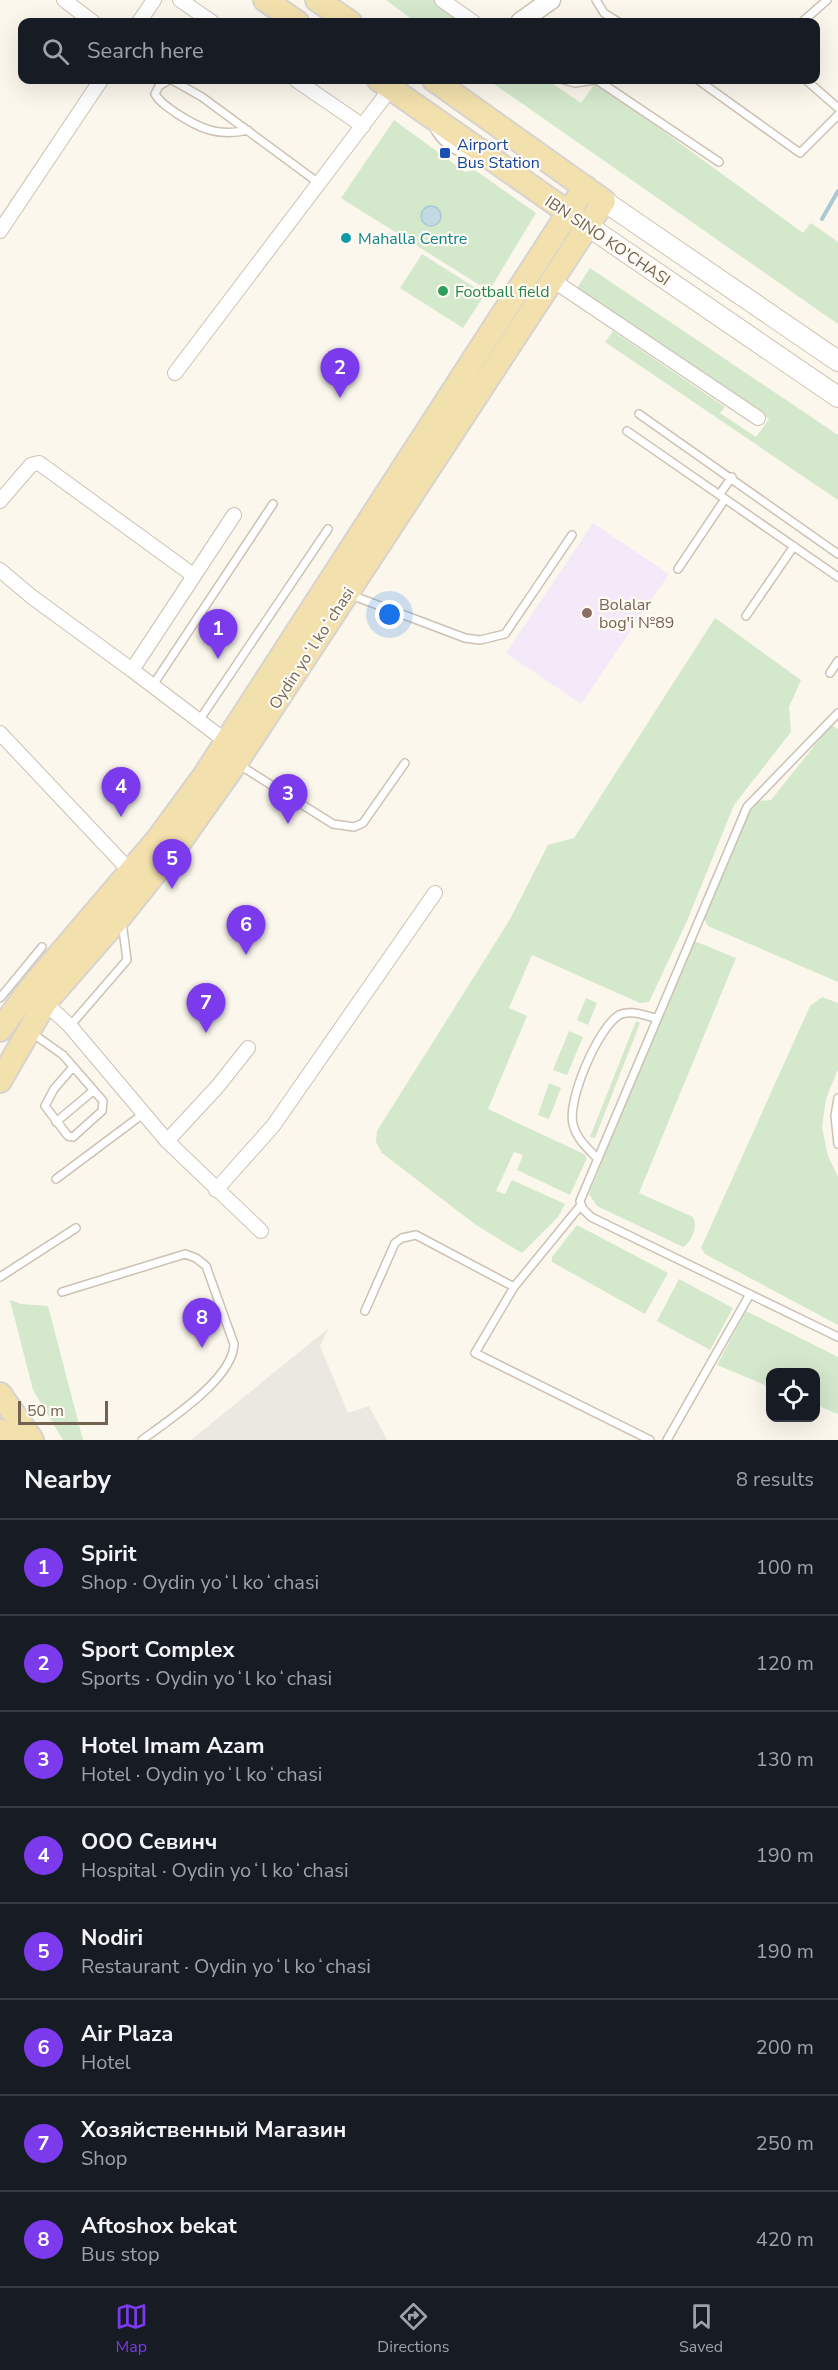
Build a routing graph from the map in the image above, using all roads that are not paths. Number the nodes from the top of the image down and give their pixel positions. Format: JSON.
{"nodes":[{"id":1,"x":64,"y":0,"type":"edge"},
{"id":2,"x":154,"y":0,"type":"edge"},
{"id":3,"x":180,"y":0,"type":"edge"},
{"id":4,"x":265,"y":0,"type":"edge"},
{"id":5,"x":317,"y":0,"type":"edge"},
{"id":6,"x":442,"y":0,"type":"edge"},
{"id":7,"x":551,"y":0,"type":"edge"},
{"id":8,"x":596,"y":0,"type":"edge"},
{"id":9,"x":827,"y":0,"type":"edge"},
{"id":10,"x":88,"y":18,"type":"edge"},
{"id":11,"x":142,"y":18,"type":"edge"},
{"id":12,"x":206,"y":18,"type":"edge"},
{"id":13,"x":291,"y":18,"type":"edge"},
{"id":14,"x":344,"y":18,"type":"edge"},
{"id":15,"x":467,"y":18,"type":"edge"},
{"id":16,"x":526,"y":18,"type":"edge"},
{"id":17,"x":612,"y":18,"type":"edge"},
{"id":18,"x":807,"y":18,"type":"edge"},
{"id":19,"x":98,"y":84,"type":"edge"},
{"id":20,"x":163,"y":84,"type":"edge"},
{"id":21,"x":178,"y":84,"type":"edge"},
{"id":22,"x":302,"y":84,"type":"edge"},
{"id":23,"x":385,"y":84,"type":"edge"},
{"id":24,"x":446,"y":84,"type":"edge"},
{"id":25,"x":602,"y":84,"type":"edge"},
{"id":26,"x":704,"y":84,"type":"edge"},
{"id":27,"x":811,"y":84,"type":"edge"},
{"id":28,"x":838,"y":108,"type":"edge"},
{"id":29,"x":838,"y":115,"type":"edge"},
{"id":30,"x":363,"y":126,"type":"junction"},
{"id":31,"x":248,"y":130,"type":"junction"},
{"id":32,"x":719,"y":162,"type":"dead end"},
{"id":33,"x":320,"y":183,"type":"junction"},
{"id":34,"x":585,"y":187,"type":"junction"},
{"id":35,"x":604,"y":201,"type":"junction"},
{"id":36,"x":567,"y":212,"type":"junction"},
{"id":37,"x":588,"y":226,"type":"junction"},
{"id":38,"x":0,"y":231,"type":"edge"},
{"id":39,"x":551,"y":279,"type":"junction"},
{"id":40,"x":838,"y":361,"type":"edge"},
{"id":41,"x":175,"y":373,"type":"dead end"},
{"id":42,"x":838,"y":397,"type":"edge"},
{"id":43,"x":639,"y":414,"type":"dead end"},
{"id":44,"x":758,"y":418,"type":"dead end"},
{"id":45,"x":627,"y":431,"type":"dead end"},
{"id":46,"x":732,"y":477,"type":"junction"},
{"id":47,"x":722,"y":496,"type":"junction"},
{"id":48,"x":0,"y":501,"type":"edge"},
{"id":49,"x":273,"y":504,"type":"dead end"},
{"id":50,"x":234,"y":515,"type":"dead end"},
{"id":51,"x":328,"y":529,"type":"dead end"},
{"id":52,"x":572,"y":536,"type":"dead end"},
{"id":53,"x":794,"y":546,"type":"junction"},
{"id":54,"x":838,"y":554,"type":"edge"},
{"id":55,"x":678,"y":569,"type":"dead end"},
{"id":56,"x":0,"y":570,"type":"edge"},
{"id":57,"x":193,"y":575,"type":"junction"},
{"id":58,"x":838,"y":577,"type":"edge"},
{"id":59,"x":346,"y":593,"type":"junction"},
{"id":60,"x":746,"y":616,"type":"dead end"},
{"id":61,"x":838,"y":661,"type":"edge"},
{"id":62,"x":132,"y":670,"type":"junction"},
{"id":63,"x":830,"y":673,"type":"dead end"},
{"id":64,"x":153,"y":685,"type":"junction"},
{"id":65,"x":838,"y":713,"type":"edge"},
{"id":66,"x":200,"y":719,"type":"junction"},
{"id":67,"x":0,"y":733,"type":"edge"},
{"id":68,"x":227,"y":742,"type":"junction"},
{"id":69,"x":236,"y":763,"type":"junction"},
{"id":70,"x":405,"y":763,"type":"dead end"},
{"id":71,"x":131,"y":872,"type":"junction"},
{"id":72,"x":435,"y":893,"type":"dead end"},
{"id":73,"x":120,"y":916,"type":"junction"},
{"id":74,"x":42,"y":947,"type":"dead end"},
{"id":75,"x":37,"y":982,"type":"junction"},
{"id":76,"x":0,"y":998,"type":"edge"},
{"id":77,"x":656,"y":1018,"type":"junction"},
{"id":78,"x":1,"y":1025,"type":"edge"},
{"id":79,"x":70,"y":1026,"type":"junction"},
{"id":80,"x":27,"y":1030,"type":"junction"},
{"id":81,"x":248,"y":1048,"type":"dead end"},
{"id":82,"x":74,"y":1067,"type":"junction"},
{"id":83,"x":0,"y":1081,"type":"edge"},
{"id":84,"x":93,"y":1090,"type":"junction"},
{"id":85,"x":838,"y":1098,"type":"edge"},
{"id":86,"x":143,"y":1114,"type":"junction"},
{"id":87,"x":56,"y":1122,"type":"junction"},
{"id":88,"x":167,"y":1141,"type":"junction"},
{"id":89,"x":838,"y":1143,"type":"edge"},
{"id":90,"x":597,"y":1158,"type":"junction"},
{"id":91,"x":56,"y":1179,"type":"dead end"},
{"id":92,"x":216,"y":1190,"type":"junction"},
{"id":93,"x":581,"y":1205,"type":"junction"},
{"id":94,"x":76,"y":1228,"type":"dead end"},
{"id":95,"x":261,"y":1231,"type":"dead end"},
{"id":96,"x":0,"y":1277,"type":"edge"},
{"id":97,"x":514,"y":1287,"type":"junction"},
{"id":98,"x":62,"y":1292,"type":"dead end"},
{"id":99,"x":750,"y":1294,"type":"junction"},
{"id":100,"x":365,"y":1311,"type":"dead end"},
{"id":101,"x":838,"y":1338,"type":"edge"},
{"id":102,"x":0,"y":1394,"type":"edge"},
{"id":103,"x":0,"y":1431,"type":"edge"},
{"id":104,"x":7,"y":1440,"type":"edge"},
{"id":105,"x":32,"y":1440,"type":"edge"},
{"id":106,"x":142,"y":1440,"type":"edge"},
{"id":107,"x":650,"y":1440,"type":"edge"},
{"id":108,"x":668,"y":1440,"type":"edge"}],
"edges":[{"from":1,"to":10,"type":"street"},
{"from":2,"to":11,"type":"street"},
{"from":3,"to":12,"type":"street"},
{"from":4,"to":13,"type":"main road"},
{"from":5,"to":14,"type":"main road"},
{"from":6,"to":15,"type":"street"},
{"from":7,"to":16,"type":"street"},
{"from":8,"to":17,"type":"lane"},
{"from":9,"to":18,"type":"lane"},
{"from":19,"to":38,"type":"street"},
{"from":20,"to":31,"type":"lane"},
{"from":21,"to":31,"type":"lane"},
{"from":22,"to":30,"type":"street"},
{"from":23,"to":30,"type":"street"},
{"from":23,"to":36,"type":"main road","name":"IBN SINO KO'CHASI"},
{"from":24,"to":34,"type":"main road","name":"IBN SINO KO'CHASI"},
{"from":25,"to":32,"type":"lane"},
{"from":26,"to":29,"type":"lane"},
{"from":27,"to":28,"type":"lane"},
{"from":30,"to":33,"type":"street"},
{"from":31,"to":33,"type":"lane"},
{"from":33,"to":41,"type":"street"},
{"from":34,"to":35,"type":"main road","name":"IBN SINO KO'CHASI"},
{"from":34,"to":36,"type":"main road","name":"Oydin yoʻl koʻchasi"},
{"from":35,"to":37,"type":"main road","name":"Oydin yoʻl koʻchasi"},
{"from":35,"to":40,"type":"main road","name":"IBN SINO KO'CHASI"},
{"from":36,"to":37,"type":"main road","name":"IBN SINO KO'CHASI"},
{"from":36,"to":68,"type":"main road","name":"Oydin yoʻl koʻchasi"},
{"from":37,"to":39,"type":"main road","name":"Oydin yoʻl koʻchasi"},
{"from":37,"to":42,"type":"main road","name":"IBN SINO KO'CHASI"},
{"from":39,"to":44,"type":"street"},
{"from":39,"to":59,"type":"main road","name":"Oydin yoʻl koʻchasi"},
{"from":43,"to":46,"type":"lane"},
{"from":45,"to":47,"type":"lane"},
{"from":46,"to":47,"type":"lane"},
{"from":46,"to":54,"type":"lane"},
{"from":47,"to":53,"type":"lane"},
{"from":47,"to":55,"type":"lane"},
{"from":48,"to":57,"type":"street"},
{"from":49,"to":64,"type":"lane"},
{"from":50,"to":57,"type":"street"},
{"from":51,"to":66,"type":"lane"},
{"from":52,"to":59,"type":"lane"},
{"from":53,"to":58,"type":"lane"},
{"from":53,"to":60,"type":"lane"},
{"from":56,"to":62,"type":"street"},
{"from":57,"to":62,"type":"street"},
{"from":59,"to":69,"type":"main road","name":"Oydin yoʻl koʻchasi"},
{"from":61,"to":63,"type":"lane"},
{"from":62,"to":64,"type":"street"},
{"from":64,"to":66,"type":"street"},
{"from":65,"to":77,"type":"lane"},
{"from":66,"to":68,"type":"street"},
{"from":67,"to":71,"type":"street"},
{"from":68,"to":71,"type":"main road","name":"Oydin yoʻl koʻchasi"},
{"from":69,"to":70,"type":"lane"},
{"from":69,"to":73,"type":"main road","name":"Oydin yoʻl koʻchasi"},
{"from":71,"to":75,"type":"main road","name":"Oydin yoʻl koʻchasi"},
{"from":72,"to":92,"type":"street"},
{"from":73,"to":75,"type":"main road","name":"Oydin yoʻl koʻchasi"},
{"from":73,"to":79,"type":"lane"},
{"from":74,"to":75,"type":"lane"},
{"from":75,"to":76,"type":"lane"},
{"from":75,"to":78,"type":"main road","name":"Oydin yoʻl koʻchasi"},
{"from":75,"to":79,"type":"street"},
{"from":75,"to":80,"type":"main road","name":"Oydin yoʻl koʻchasi"},
{"from":77,"to":90,"type":"lane"},
{"from":77,"to":90,"type":"lane"},
{"from":79,"to":86,"type":"street"},
{"from":80,"to":82,"type":"lane"},
{"from":80,"to":83,"type":"main road","name":"Oydin yoʻl koʻchasi"},
{"from":81,"to":88,"type":"street"},
{"from":82,"to":84,"type":"lane"},
{"from":82,"to":87,"type":"lane"},
{"from":84,"to":87,"type":"lane"},
{"from":84,"to":87,"type":"lane"},
{"from":85,"to":89,"type":"lane"},
{"from":86,"to":88,"type":"street"},
{"from":86,"to":91,"type":"lane"},
{"from":88,"to":92,"type":"street"},
{"from":90,"to":93,"type":"lane"},
{"from":92,"to":95,"type":"street"},
{"from":93,"to":97,"type":"lane"},
{"from":93,"to":99,"type":"lane"},
{"from":94,"to":96,"type":"lane"},
{"from":97,"to":100,"type":"lane"},
{"from":97,"to":107,"type":"lane"},
{"from":98,"to":106,"type":"lane"},
{"from":99,"to":101,"type":"lane"},
{"from":99,"to":108,"type":"lane"},
{"from":102,"to":105,"type":"main road"},
{"from":103,"to":104,"type":"main road"}]}
